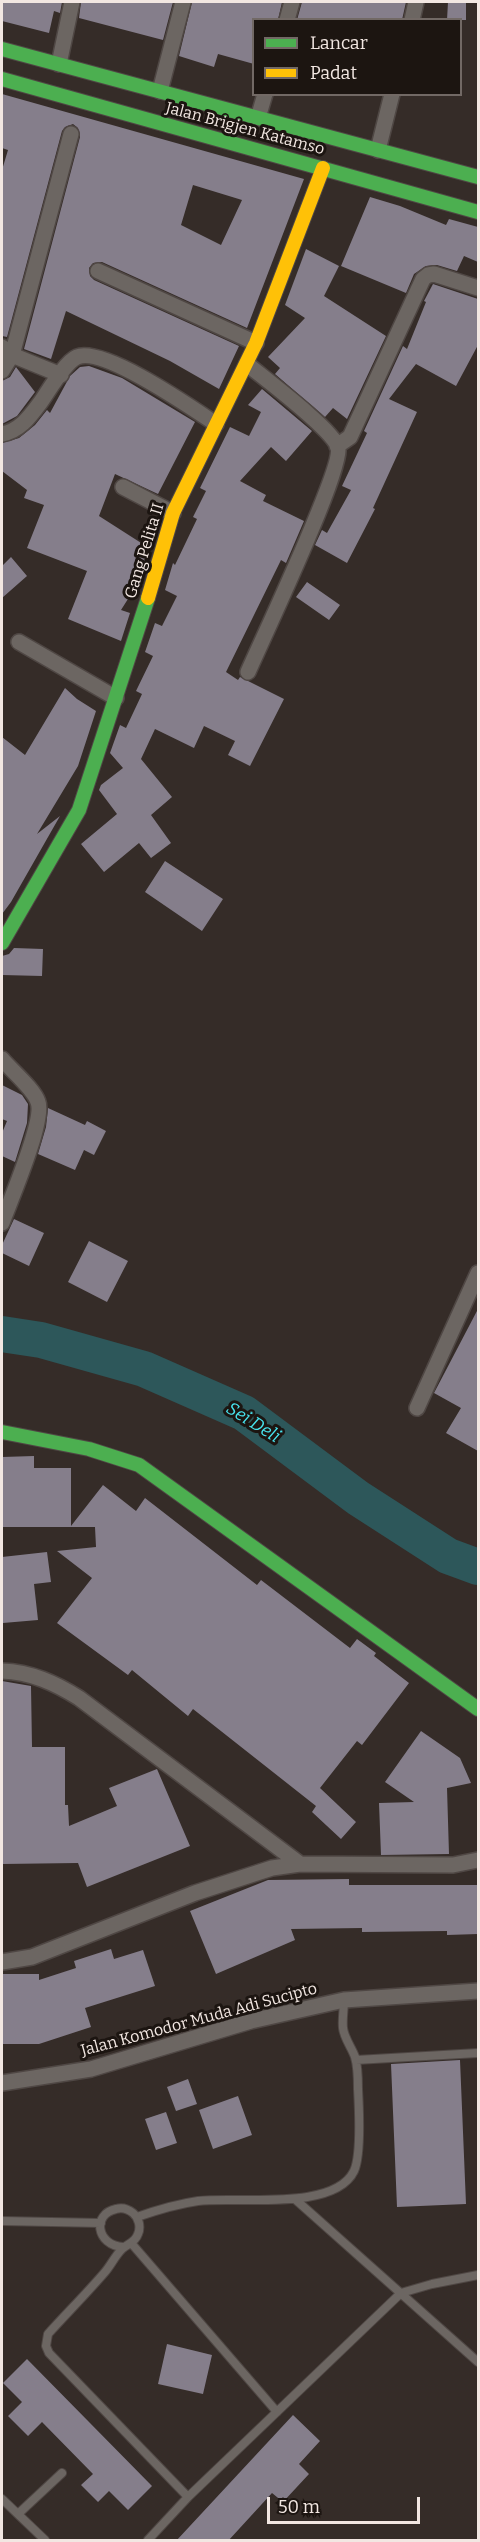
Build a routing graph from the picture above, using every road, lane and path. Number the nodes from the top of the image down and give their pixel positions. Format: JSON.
{"nodes":[{"id":1,"x":72,"y":2,"type":"edge"},
{"id":2,"x":183,"y":2,"type":"edge"},
{"id":3,"x":292,"y":2,"type":"edge"},
{"id":4,"x":417,"y":2,"type":"edge"},
{"id":5,"x":288,"y":18,"type":"edge"},
{"id":6,"x":413,"y":18,"type":"edge"},
{"id":7,"x":2,"y":49,"type":"edge"},
{"id":8,"x":59,"y":64,"type":"junction"},
{"id":9,"x":2,"y":79,"type":"edge"},
{"id":10,"x":160,"y":91,"type":"junction"},
{"id":11,"x":264,"y":96,"type":"edge"},
{"id":12,"x":392,"y":96,"type":"edge"},
{"id":13,"x":258,"y":117,"type":"junction"},
{"id":14,"x":71,"y":134,"type":"dead end"},
{"id":15,"x":378,"y":150,"type":"junction"},
{"id":16,"x":323,"y":168,"type":"junction"},
{"id":17,"x":478,"y":177,"type":"edge"},
{"id":18,"x":478,"y":212,"type":"edge"},
{"id":19,"x":98,"y":271,"type":"dead end"},
{"id":20,"x":478,"y":288,"type":"edge"},
{"id":21,"x":256,"y":343,"type":"junction"},
{"id":22,"x":7,"y":351,"type":"edge"},
{"id":23,"x":247,"y":364,"type":"junction"},
{"id":24,"x":2,"y":371,"type":"edge"},
{"id":25,"x":61,"y":375,"type":"junction"},
{"id":26,"x":216,"y":424,"type":"junction"},
{"id":27,"x":2,"y":434,"type":"edge"},
{"id":28,"x":338,"y":446,"type":"junction"},
{"id":29,"x":123,"y":487,"type":"dead end"},
{"id":30,"x":173,"y":513,"type":"junction"},
{"id":31,"x":19,"y":642,"type":"dead end"},
{"id":32,"x":248,"y":672,"type":"dead end"},
{"id":33,"x":116,"y":698,"type":"junction"},
{"id":34,"x":2,"y":943,"type":"edge"},
{"id":35,"x":2,"y":1059,"type":"edge"},
{"id":36,"x":2,"y":1223,"type":"edge"},
{"id":37,"x":478,"y":1273,"type":"edge"},
{"id":38,"x":417,"y":1408,"type":"dead end"},
{"id":39,"x":2,"y":1432,"type":"edge"},
{"id":40,"x":2,"y":1671,"type":"edge"},
{"id":41,"x":478,"y":1709,"type":"edge"},
{"id":42,"x":478,"y":1860,"type":"edge"},
{"id":43,"x":300,"y":1864,"type":"junction"},
{"id":44,"x":2,"y":1962,"type":"edge"},
{"id":45,"x":478,"y":1991,"type":"edge"},
{"id":46,"x":344,"y":2000,"type":"junction"},
{"id":47,"x":478,"y":2053,"type":"edge"},
{"id":48,"x":356,"y":2060,"type":"junction"},
{"id":49,"x":2,"y":2083,"type":"edge"},
{"id":50,"x":296,"y":2200,"type":"junction"},
{"id":51,"x":137,"y":2217,"type":"junction"},
{"id":52,"x":2,"y":2221,"type":"edge"},
{"id":53,"x":101,"y":2223,"type":"junction"},
{"id":54,"x":132,"y":2244,"type":"junction"},
{"id":55,"x":123,"y":2247,"type":"junction"},
{"id":56,"x":478,"y":2275,"type":"edge"},
{"id":57,"x":401,"y":2293,"type":"junction"},
{"id":58,"x":478,"y":2362,"type":"edge"},
{"id":59,"x":277,"y":2412,"type":"junction"},
{"id":60,"x":62,"y":2473,"type":"dead end"},
{"id":61,"x":188,"y":2497,"type":"junction"},
{"id":62,"x":3,"y":2502,"type":"edge"},
{"id":63,"x":18,"y":2514,"type":"junction"},
{"id":64,"x":45,"y":2541,"type":"edge"},
{"id":65,"x":148,"y":2541,"type":"edge"}],
"edges":[{"from":1,"to":8,"type":"street"},
{"from":2,"to":10,"type":"street"},
{"from":3,"to":5,"type":"street"},
{"from":4,"to":6,"type":"street"},
{"from":7,"to":8,"type":"street","name":"Jalan Brigjen Katamso"},
{"from":8,"to":10,"type":"street","name":"Jalan Brigjen Katamso"},
{"from":9,"to":16,"type":"street","name":"Jalan Brigjen Katamso"},
{"from":10,"to":13,"type":"street","name":"Jalan Brigjen Katamso"},
{"from":11,"to":13,"type":"street"},
{"from":12,"to":15,"type":"street"},
{"from":13,"to":15,"type":"street","name":"Jalan Brigjen Katamso"},
{"from":14,"to":22,"type":"street"},
{"from":15,"to":17,"type":"street","name":"Jalan Brigjen Katamso"},
{"from":16,"to":18,"type":"street","name":"Jalan Brigjen Katamso"},
{"from":16,"to":21,"type":"street","name":"Gang Pelita II"},
{"from":19,"to":21,"type":"street"},
{"from":20,"to":28,"type":"street"},
{"from":21,"to":23,"type":"street","name":"Gang Pelita II"},
{"from":22,"to":24,"type":"street"},
{"from":22,"to":25,"type":"street"},
{"from":23,"to":26,"type":"street","name":"Gang Pelita II"},
{"from":23,"to":28,"type":"street"},
{"from":25,"to":26,"type":"street"},
{"from":25,"to":27,"type":"street"},
{"from":26,"to":30,"type":"street","name":"Gang Pelita II"},
{"from":28,"to":32,"type":"street"},
{"from":29,"to":30,"type":"street"},
{"from":30,"to":33,"type":"street","name":"Gang Pelita II"},
{"from":31,"to":33,"type":"street"},
{"from":33,"to":34,"type":"street","name":"Gang Pelita II"},
{"from":35,"to":36,"type":"street"},
{"from":37,"to":38,"type":"street"},
{"from":39,"to":41,"type":"street"},
{"from":40,"to":43,"type":"street"},
{"from":42,"to":43,"type":"street"},
{"from":43,"to":44,"type":"street"},
{"from":45,"to":46,"type":"street","name":"Jalan Komodor Muda Adi Sucipto"},
{"from":46,"to":48,"type":"lane"},
{"from":46,"to":49,"type":"street","name":"Jalan Komodor Muda Adi Sucipto"},
{"from":47,"to":48,"type":"lane"},
{"from":48,"to":50,"type":"lane"},
{"from":50,"to":51,"type":"lane"},
{"from":50,"to":57,"type":"lane"},
{"from":51,"to":53,"type":"lane"},
{"from":51,"to":54,"type":"lane"},
{"from":52,"to":53,"type":"lane"},
{"from":53,"to":55,"type":"lane"},
{"from":54,"to":55,"type":"lane"},
{"from":54,"to":59,"type":"lane"},
{"from":55,"to":61,"type":"lane"},
{"from":56,"to":57,"type":"lane"},
{"from":57,"to":58,"type":"lane"},
{"from":57,"to":59,"type":"lane"},
{"from":59,"to":61,"type":"lane"},
{"from":60,"to":63,"type":"lane"},
{"from":61,"to":65,"type":"lane"},
{"from":62,"to":63,"type":"lane"},
{"from":63,"to":64,"type":"lane"}]}
